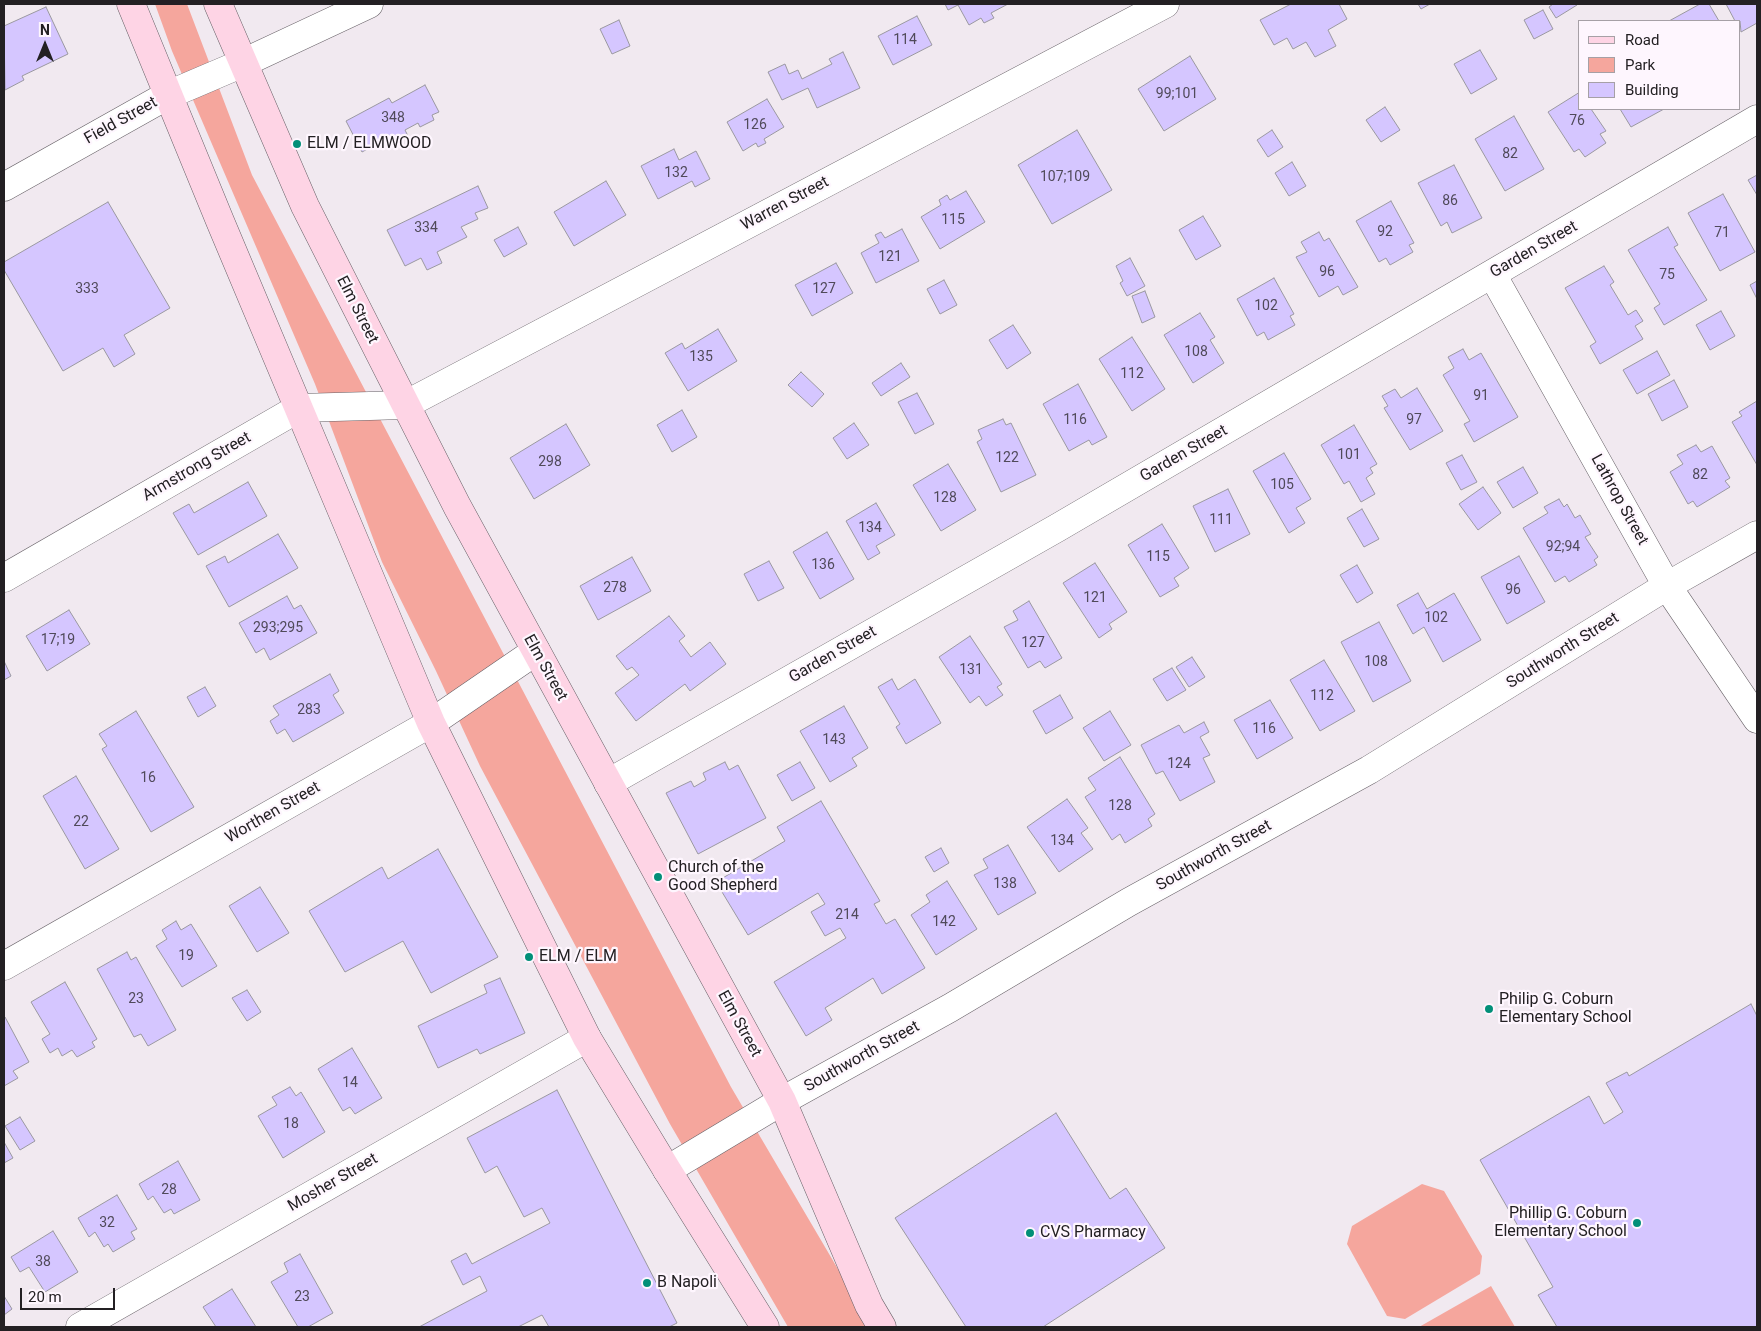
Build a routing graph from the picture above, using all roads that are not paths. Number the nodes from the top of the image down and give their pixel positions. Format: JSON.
{"nodes":[{"id":1,"x":131,"y":4,"type":"edge"},
{"id":2,"x":218,"y":4,"type":"edge"},
{"id":3,"x":369,"y":4,"type":"edge"},
{"id":4,"x":1165,"y":4,"type":"edge"},
{"id":5,"x":243,"y":63,"type":"junction"},
{"id":6,"x":168,"y":95,"type":"junction"},
{"id":7,"x":1757,"y":119,"type":"edge"},
{"id":8,"x":4,"y":187,"type":"edge"},
{"id":9,"x":1492,"y":274,"type":"junction"},
{"id":10,"x":405,"y":405,"type":"junction"},
{"id":11,"x":299,"y":408,"type":"junction"},
{"id":12,"x":1757,"y":535,"type":"edge"},
{"id":13,"x":4,"y":578,"type":"edge"},
{"id":14,"x":1667,"y":586,"type":"junction"},
{"id":15,"x":536,"y":651,"type":"junction"},
{"id":16,"x":1757,"y":719,"type":"edge"},
{"id":17,"x":431,"y":723,"type":"junction"},
{"id":18,"x":608,"y":783,"type":"junction"},
{"id":19,"x":4,"y":966,"type":"edge"},
{"id":20,"x":586,"y":1038,"type":"junction"},
{"id":21,"x":782,"y":1102,"type":"junction"},
{"id":22,"x":667,"y":1170,"type":"junction"},
{"id":23,"x":80,"y":1327,"type":"edge"},
{"id":24,"x":765,"y":1327,"type":"edge"},
{"id":25,"x":882,"y":1327,"type":"edge"}],
"edges":[{"from":1,"to":6,"type":"main road"},
{"from":2,"to":5,"type":"main road","name":"Elm Street"},
{"from":3,"to":5,"type":"street","name":"Field Street"},
{"from":4,"to":10,"type":"street","name":"Warren Street"},
{"from":5,"to":6,"type":"street","name":"Field Street"},
{"from":5,"to":10,"type":"main road","name":"Elm Street"},
{"from":6,"to":8,"type":"street","name":"Field Street"},
{"from":6,"to":11,"type":"main road"},
{"from":7,"to":9,"type":"street","name":"Garden Street"},
{"from":9,"to":14,"type":"street","name":"Lathrop Street"},
{"from":9,"to":18,"type":"street","name":"Garden Street"},
{"from":10,"to":11,"type":"street","name":"Armstrong Street"},
{"from":10,"to":15,"type":"main road","name":"Elm Street"},
{"from":11,"to":13,"type":"street","name":"Armstrong Street"},
{"from":11,"to":17,"type":"main road"},
{"from":12,"to":14,"type":"street","name":"Southworth Street"},
{"from":14,"to":16,"type":"street","name":"Lathrop Street"},
{"from":14,"to":21,"type":"street","name":"Southworth Street"},
{"from":15,"to":17,"type":"street","name":"Worthen Street"},
{"from":15,"to":18,"type":"main road","name":"Elm Street"},
{"from":17,"to":19,"type":"street","name":"Worthen Street"},
{"from":17,"to":20,"type":"main road"},
{"from":18,"to":21,"type":"main road","name":"Elm Street"},
{"from":20,"to":22,"type":"main road"},
{"from":20,"to":23,"type":"street","name":"Mosher Street"},
{"from":21,"to":22,"type":"street","name":"Southworth Street"},
{"from":21,"to":25,"type":"main road","name":"Elm Street"},
{"from":22,"to":24,"type":"main road"}]}
